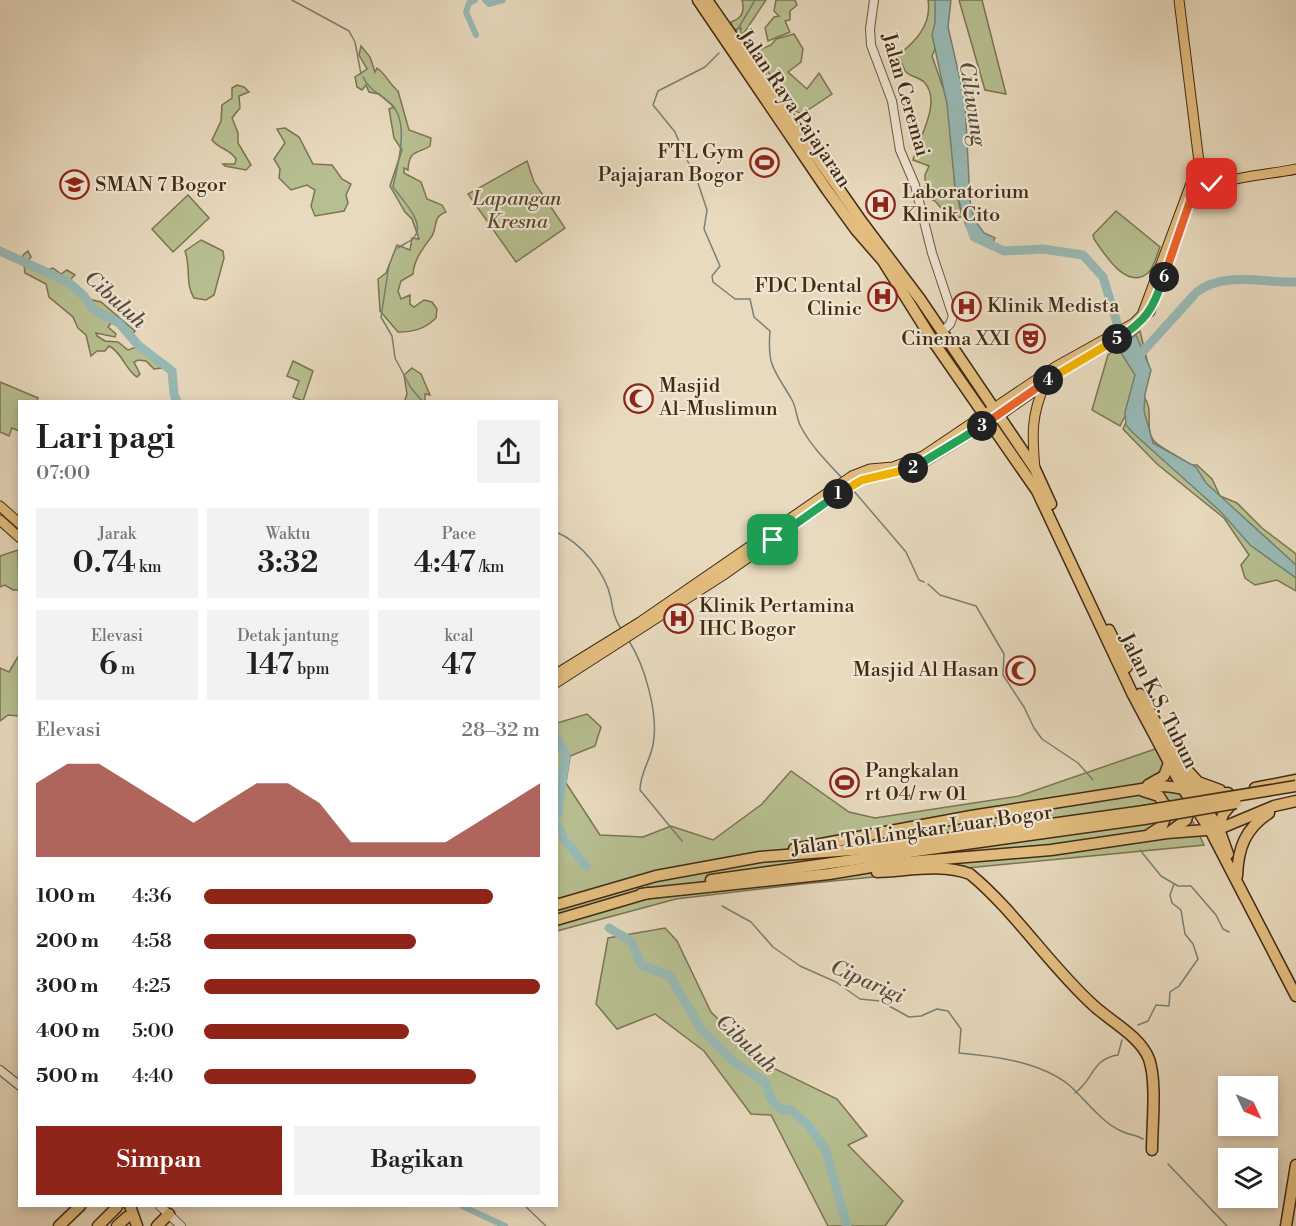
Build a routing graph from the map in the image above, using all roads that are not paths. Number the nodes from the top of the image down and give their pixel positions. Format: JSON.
{"nodes":[{"id":1,"x":698,"y":0,"type":"edge"},
{"id":2,"x":707,"y":0,"type":"edge"},
{"id":3,"x":874,"y":0,"type":"edge"},
{"id":4,"x":1179,"y":0,"type":"edge"},
{"id":5,"x":1199,"y":162,"type":"junction"},
{"id":6,"x":1296,"y":169,"type":"edge"},
{"id":7,"x":1212,"y":184,"type":"junction"},
{"id":8,"x":1154,"y":297,"type":"junction"},
{"id":9,"x":942,"y":332,"type":"junction"},
{"id":10,"x":1109,"y":340,"type":"junction"},
{"id":11,"x":1046,"y":382,"type":"junction"},
{"id":12,"x":992,"y":416,"type":"junction"},
{"id":13,"x":1035,"y":469,"type":"junction"},
{"id":14,"x":0,"y":506,"type":"edge"},
{"id":15,"x":0,"y":520,"type":"edge"},
{"id":16,"x":18,"y":522,"type":"edge"},
{"id":17,"x":18,"y":536,"type":"edge"},
{"id":18,"x":617,"y":640,"type":"junction"},
{"id":19,"x":558,"y":673,"type":"edge"},
{"id":20,"x":558,"y":682,"type":"edge"},
{"id":21,"x":1174,"y":752,"type":"junction"},
{"id":22,"x":1169,"y":763,"type":"junction"},
{"id":23,"x":1296,"y":780,"type":"edge"},
{"id":24,"x":1296,"y":786,"type":"edge"},
{"id":25,"x":1182,"y":787,"type":"junction"},
{"id":26,"x":1251,"y":789,"type":"junction"},
{"id":27,"x":1134,"y":790,"type":"junction"},
{"id":28,"x":1231,"y":792,"type":"junction"},
{"id":29,"x":1193,"y":797,"type":"junction"},
{"id":30,"x":1294,"y":799,"type":"edge"},
{"id":31,"x":1144,"y":815,"type":"junction"},
{"id":32,"x":1214,"y":830,"type":"junction"},
{"id":33,"x":1167,"y":833,"type":"junction"},
{"id":34,"x":1143,"y":837,"type":"junction"},
{"id":35,"x":760,"y":857,"type":"junction"},
{"id":36,"x":829,"y":874,"type":"junction"},
{"id":37,"x":1237,"y":876,"type":"junction"},
{"id":38,"x":1243,"y":893,"type":"junction"},
{"id":39,"x":642,"y":894,"type":"junction"},
{"id":40,"x":558,"y":904,"type":"edge"},
{"id":41,"x":558,"y":919,"type":"edge"},
{"id":42,"x":1296,"y":996,"type":"edge"},
{"id":43,"x":0,"y":1070,"type":"edge"},
{"id":44,"x":18,"y":1084,"type":"edge"},
{"id":45,"x":1152,"y":1150,"type":"dead end"},
{"id":46,"x":1296,"y":1165,"type":"edge"},
{"id":47,"x":1294,"y":1201,"type":"edge"},
{"id":48,"x":79,"y":1207,"type":"edge"},
{"id":49,"x":117,"y":1207,"type":"edge"},
{"id":50,"x":161,"y":1207,"type":"edge"},
{"id":51,"x":128,"y":1211,"type":"edge"},
{"id":52,"x":169,"y":1214,"type":"junction"},
{"id":53,"x":59,"y":1226,"type":"edge"},
{"id":54,"x":98,"y":1226,"type":"edge"},
{"id":55,"x":117,"y":1226,"type":"edge"},
{"id":56,"x":137,"y":1226,"type":"edge"},
{"id":57,"x":157,"y":1226,"type":"edge"},
{"id":58,"x":181,"y":1226,"type":"edge"},
{"id":59,"x":1286,"y":1226,"type":"edge"},
{"id":60,"x":1292,"y":1226,"type":"edge"}],
"edges":[{"from":1,"to":12,"type":"highway","name":"Jalan Raya Pajajaran"},
{"from":2,"to":9,"type":"highway","name":"Jalan Raya Pajajaran"},
{"from":3,"to":9,"type":"street","name":"Jalan Ceremai"},
{"from":4,"to":5,"type":"main road"},
{"from":5,"to":7,"type":"main road"},
{"from":5,"to":8,"type":"main road"},
{"from":6,"to":7,"type":"main road"},
{"from":7,"to":8,"type":"main road"},
{"from":8,"to":10,"type":"main road"},
{"from":9,"to":12,"type":"highway","name":"Jalan Raya Pajajaran"},
{"from":10,"to":11,"type":"main road"},
{"from":10,"to":12,"type":"main road"},
{"from":11,"to":12,"type":"main road"},
{"from":11,"to":13,"type":"main road"},
{"from":12,"to":13,"type":"highway","name":"Jalan K.S. Tubun"},
{"from":12,"to":18,"type":"main road"},
{"from":12,"to":22,"type":"highway","name":"Jalan K.S. Tubun"},
{"from":13,"to":21,"type":"highway","name":"Jalan K.S. Tubun"},
{"from":14,"to":16,"type":"main road"},
{"from":15,"to":17,"type":"main road"},
{"from":18,"to":19,"type":"main road"},
{"from":18,"to":20,"type":"main road"},
{"from":21,"to":28,"type":"highway"},
{"from":21,"to":29,"type":"highway","name":"Jalan K.S. Tubun"},
{"from":22,"to":25,"type":"highway","name":"Jalan K.S. Tubun"},
{"from":22,"to":27,"type":"highway"},
{"from":23,"to":26,"type":"highway"},
{"from":24,"to":31,"type":"highway","name":"Jalan Tol Lingkar Luar Bogor","bridge":true},
{"from":25,"to":27,"type":"highway"},
{"from":25,"to":29,"type":"highway","name":"Jalan K.S. Tubun"},
{"from":26,"to":28,"type":"highway"},
{"from":26,"to":32,"type":"highway"},
{"from":27,"to":34,"type":"highway"},
{"from":27,"to":35,"type":"highway"},
{"from":28,"to":29,"type":"highway"},
{"from":29,"to":32,"type":"highway"},
{"from":29,"to":33,"type":"highway"},
{"from":30,"to":31,"type":"highway","name":"Jalan Tol Lingkar Luar Bogor","bridge":true},
{"from":30,"to":32,"type":"highway"},
{"from":30,"to":37,"type":"highway"},
{"from":31,"to":35,"type":"highway","name":"Jalan Tol Lingkar Luar Bogor"},
{"from":31,"to":39,"type":"highway","name":"Jalan Tol Lingkar Luar Bogor"},
{"from":32,"to":33,"type":"highway"},
{"from":32,"to":37,"type":"highway"},
{"from":32,"to":38,"type":"highway"},
{"from":33,"to":34,"type":"highway"},
{"from":34,"to":36,"type":"highway"},
{"from":35,"to":40,"type":"highway","name":"Jalan Tol Lingkar Luar Bogor"},
{"from":36,"to":39,"type":"highway"},
{"from":36,"to":45,"type":"highway"},
{"from":37,"to":38,"type":"highway"},
{"from":38,"to":42,"type":"highway"},
{"from":39,"to":41,"type":"highway","name":"Jalan Tol Lingkar Luar Bogor"},
{"from":43,"to":44,"type":"street"},
{"from":46,"to":47,"type":"highway"},
{"from":47,"to":59,"type":"highway"},
{"from":47,"to":60,"type":"highway"},
{"from":48,"to":53,"type":"highway"},
{"from":49,"to":54,"type":"highway"},
{"from":50,"to":52,"type":"street"},
{"from":51,"to":55,"type":"highway"},
{"from":51,"to":56,"type":"highway"},
{"from":52,"to":57,"type":"highway"},
{"from":52,"to":58,"type":"street"}]}
